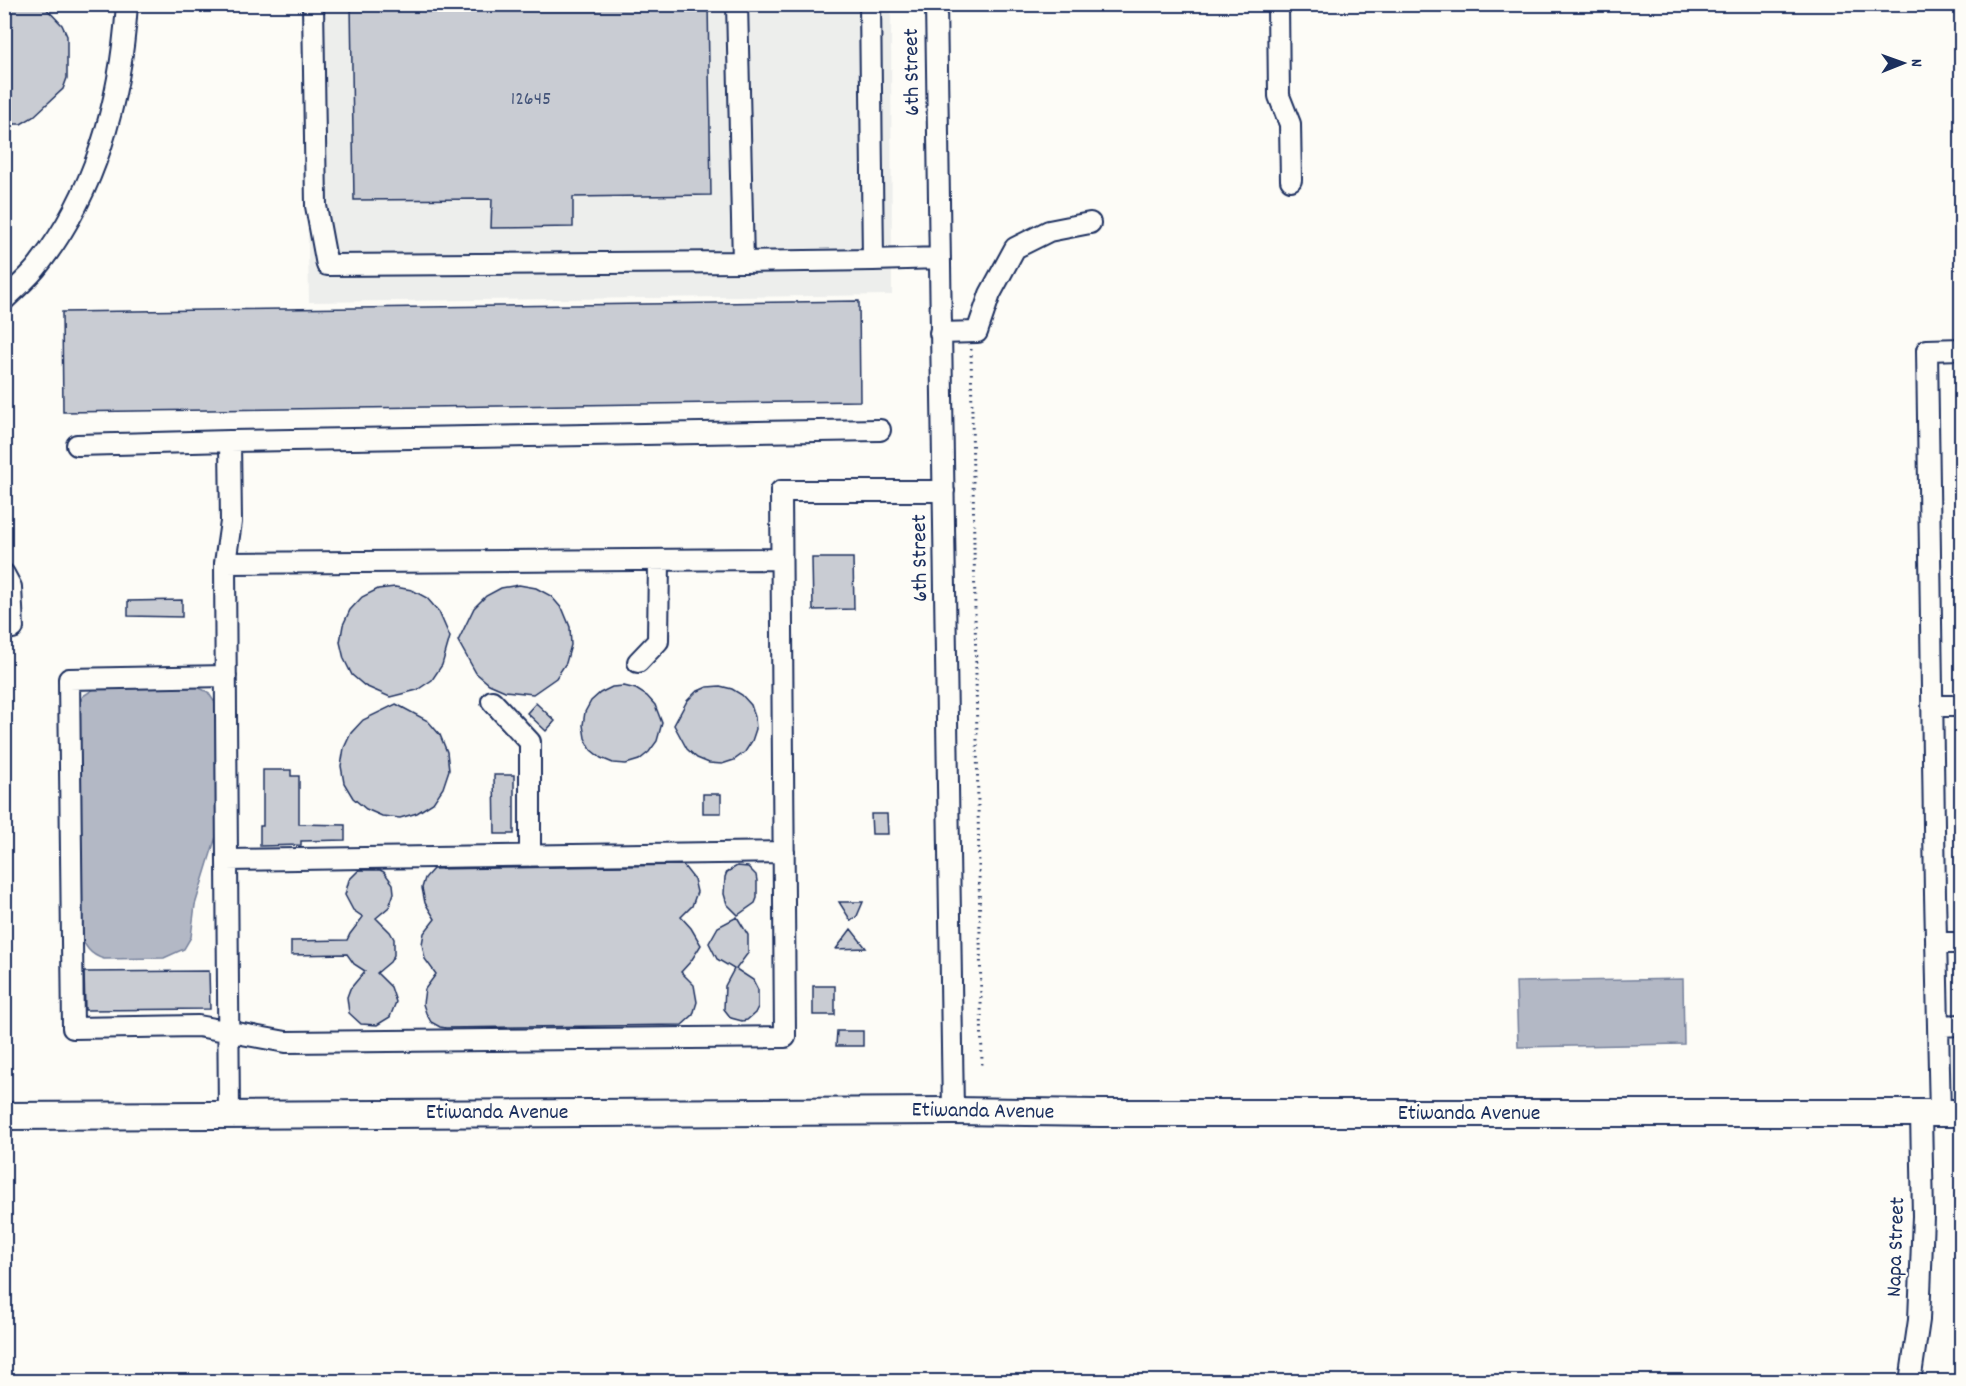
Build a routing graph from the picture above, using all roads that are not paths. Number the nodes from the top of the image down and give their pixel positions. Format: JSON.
{"nodes":[{"id":1,"x":126,"y":4,"type":"edge"},
{"id":2,"x":313,"y":4,"type":"edge"},
{"id":3,"x":737,"y":4,"type":"edge"},
{"id":4,"x":870,"y":4,"type":"edge"},
{"id":5,"x":936,"y":4,"type":"edge"},
{"id":6,"x":1278,"y":4,"type":"edge"},
{"id":7,"x":1291,"y":180,"type":"dead end"},
{"id":8,"x":1090,"y":223,"type":"dead end"},
{"id":9,"x":939,"y":258,"type":"junction"},
{"id":10,"x":873,"y":260,"type":"junction"},
{"id":11,"x":743,"y":262,"type":"junction"},
{"id":12,"x":4,"y":300,"type":"edge"},
{"id":13,"x":940,"y":333,"type":"junction"},
{"id":14,"x":1962,"y":349,"type":"edge"},
{"id":15,"x":880,"y":430,"type":"dead end"},
{"id":16,"x":230,"y":441,"type":"junction"},
{"id":17,"x":77,"y":445,"type":"dead end"},
{"id":18,"x":944,"y":491,"type":"junction"},
{"id":19,"x":782,"y":559,"type":"junction"},
{"id":20,"x":659,"y":560,"type":"junction"},
{"id":21,"x":225,"y":563,"type":"junction"},
{"id":22,"x":4,"y":574,"type":"edge"},
{"id":23,"x":13,"y":628,"type":"dead end"},
{"id":24,"x":638,"y":662,"type":"dead end"},
{"id":25,"x":226,"y":676,"type":"junction"},
{"id":26,"x":492,"y":701,"type":"dead end"},
{"id":27,"x":1933,"y":706,"type":"junction"},
{"id":28,"x":1962,"y":706,"type":"edge"},
{"id":29,"x":784,"y":852,"type":"junction"},
{"id":30,"x":530,"y":855,"type":"junction"},
{"id":31,"x":227,"y":860,"type":"junction"},
{"id":32,"x":1936,"y":943,"type":"junction"},
{"id":33,"x":1962,"y":943,"type":"edge"},
{"id":34,"x":1962,"y":1025,"type":"edge"},
{"id":35,"x":1938,"y":1026,"type":"junction"},
{"id":36,"x":229,"y":1031,"type":"junction"},
{"id":37,"x":952,"y":1110,"type":"junction"},
{"id":38,"x":1941,"y":1114,"type":"edge"},
{"id":39,"x":229,"y":1115,"type":"junction"},
{"id":40,"x":4,"y":1116,"type":"edge"},
{"id":41,"x":1910,"y":1382,"type":"edge"}],
"edges":[{"from":1,"to":12,"type":"street"},
{"from":2,"to":11,"type":"street"},
{"from":3,"to":11,"type":"street"},
{"from":4,"to":10,"type":"street"},
{"from":5,"to":9,"type":"street","name":"6th Street"},
{"from":6,"to":7,"type":"street"},
{"from":8,"to":13,"type":"street"},
{"from":9,"to":10,"type":"street"},
{"from":9,"to":13,"type":"street","name":"6th Street"},
{"from":10,"to":11,"type":"street"},
{"from":13,"to":18,"type":"street","name":"6th Street"},
{"from":14,"to":27,"type":"street","name":"Napa Street"},
{"from":15,"to":16,"type":"street"},
{"from":16,"to":17,"type":"street"},
{"from":16,"to":21,"type":"street"},
{"from":18,"to":19,"type":"street"},
{"from":18,"to":37,"type":"street","name":"6th Street"},
{"from":19,"to":20,"type":"street"},
{"from":19,"to":29,"type":"street"},
{"from":20,"to":21,"type":"street"},
{"from":20,"to":24,"type":"street"},
{"from":21,"to":25,"type":"street"},
{"from":22,"to":23,"type":"street"},
{"from":25,"to":31,"type":"street"},
{"from":25,"to":36,"type":"street"},
{"from":26,"to":30,"type":"street"},
{"from":27,"to":28,"type":"street"},
{"from":27,"to":32,"type":"street","name":"Napa Street"},
{"from":29,"to":30,"type":"street"},
{"from":29,"to":36,"type":"street"},
{"from":30,"to":31,"type":"street"},
{"from":31,"to":36,"type":"street"},
{"from":32,"to":33,"type":"street"},
{"from":32,"to":35,"type":"street","name":"Napa Street"},
{"from":34,"to":35,"type":"street"},
{"from":35,"to":38,"type":"street","name":"Napa Street"},
{"from":36,"to":39,"type":"street"},
{"from":37,"to":38,"type":"main road","name":"Etiwanda Avenue"},
{"from":37,"to":39,"type":"main road","name":"Etiwanda Avenue"},
{"from":38,"to":41,"type":"street","name":"Napa Street"},
{"from":39,"to":40,"type":"main road","name":"Etiwanda Avenue"}]}
